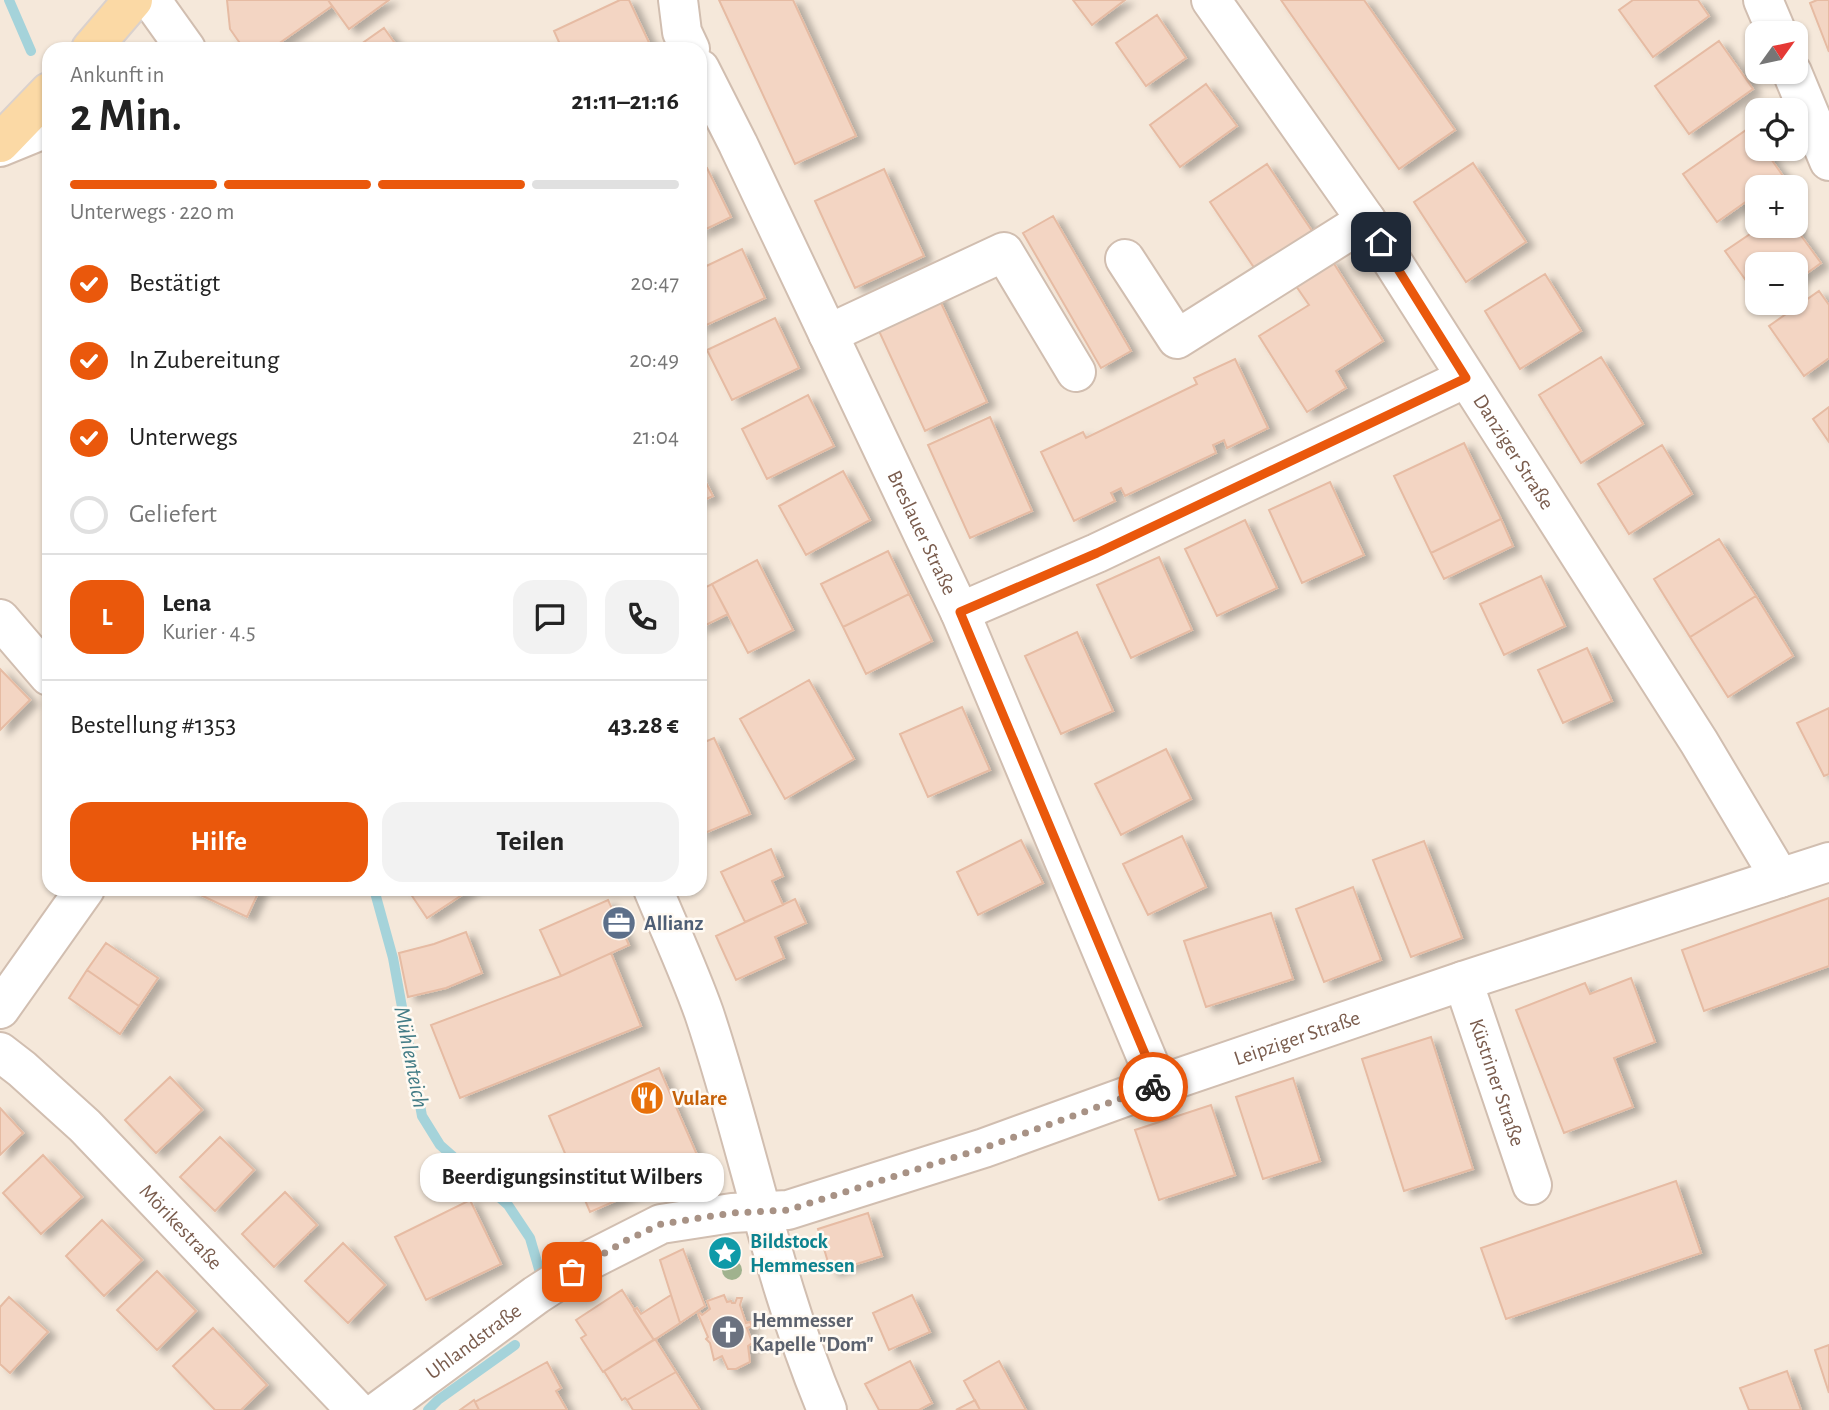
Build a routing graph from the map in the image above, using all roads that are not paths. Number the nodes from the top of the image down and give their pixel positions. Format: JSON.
{"nodes":[{"id":1,"x":133,"y":0,"type":"edge"},
{"id":2,"x":151,"y":0,"type":"edge"},
{"id":3,"x":678,"y":0,"type":"edge"},
{"id":4,"x":1211,"y":0,"type":"edge"},
{"id":5,"x":1763,"y":0,"type":"edge"},
{"id":6,"x":1772,"y":21,"type":"edge"},
{"id":7,"x":97,"y":42,"type":"edge"},
{"id":8,"x":181,"y":42,"type":"edge"},
{"id":9,"x":687,"y":42,"type":"edge"},
{"id":10,"x":707,"y":83,"type":"edge"},
{"id":11,"x":1798,"y":84,"type":"edge"},
{"id":12,"x":42,"y":100,"type":"edge"},
{"id":13,"x":42,"y":130,"type":"edge"},
{"id":14,"x":0,"y":145,"type":"edge"},
{"id":15,"x":1829,"y":161,"type":"edge"},
{"id":16,"x":1366,"y":220,"type":"junction"},
{"id":17,"x":1125,"y":259,"type":"dead end"},
{"id":18,"x":828,"y":334,"type":"junction"},
{"id":19,"x":1076,"y":372,"type":"dead end"},
{"id":20,"x":1466,"y":378,"type":"junction"},
{"id":21,"x":960,"y":612,"type":"junction"},
{"id":22,"x":0,"y":619,"type":"edge"},
{"id":23,"x":42,"y":668,"type":"edge"},
{"id":24,"x":1829,"y":862,"type":"edge"},
{"id":25,"x":1780,"y":878,"type":"junction"},
{"id":26,"x":80,"y":896,"type":"edge"},
{"id":27,"x":656,"y":896,"type":"edge"},
{"id":28,"x":1463,"y":981,"type":"junction"},
{"id":29,"x":0,"y":1009,"type":"edge"},
{"id":30,"x":0,"y":1052,"type":"edge"},
{"id":31,"x":1158,"y":1085,"type":"junction"},
{"id":32,"x":1532,"y":1185,"type":"dead end"},
{"id":33,"x":763,"y":1213,"type":"junction"},
{"id":34,"x":356,"y":1410,"type":"edge"},
{"id":35,"x":380,"y":1410,"type":"edge"},
{"id":36,"x":827,"y":1410,"type":"edge"}],
"edges":[{"from":1,"to":7,"type":"main road"},
{"from":2,"to":8,"type":"street"},
{"from":3,"to":9,"type":"street"},
{"from":4,"to":16,"type":"street","name":"Danziger Straße"},
{"from":5,"to":6,"type":"street"},
{"from":10,"to":18,"type":"street","name":"Breslauer Straße"},
{"from":11,"to":15,"type":"street"},
{"from":12,"to":14,"type":"main road"},
{"from":13,"to":14,"type":"street"},
{"from":16,"to":17,"type":"street"},
{"from":16,"to":20,"type":"street","name":"Danziger Straße"},
{"from":18,"to":19,"type":"street"},
{"from":18,"to":21,"type":"street","name":"Breslauer Straße"},
{"from":20,"to":21,"type":"street"},
{"from":20,"to":25,"type":"street","name":"Danziger Straße"},
{"from":21,"to":31,"type":"street","name":"Breslauer Straße"},
{"from":22,"to":23,"type":"street"},
{"from":24,"to":25,"type":"street","name":"Leipziger Straße"},
{"from":25,"to":28,"type":"street","name":"Leipziger Straße"},
{"from":26,"to":29,"type":"street"},
{"from":27,"to":33,"type":"street"},
{"from":28,"to":31,"type":"street","name":"Leipziger Straße"},
{"from":28,"to":32,"type":"street","name":"Küstriner Straße"},
{"from":30,"to":34,"type":"street","name":"Mörikestraße"},
{"from":31,"to":33,"type":"street","name":"Leipziger Straße"},
{"from":33,"to":35,"type":"street","name":"Uhlandstraße"},
{"from":33,"to":36,"type":"street"}]}
